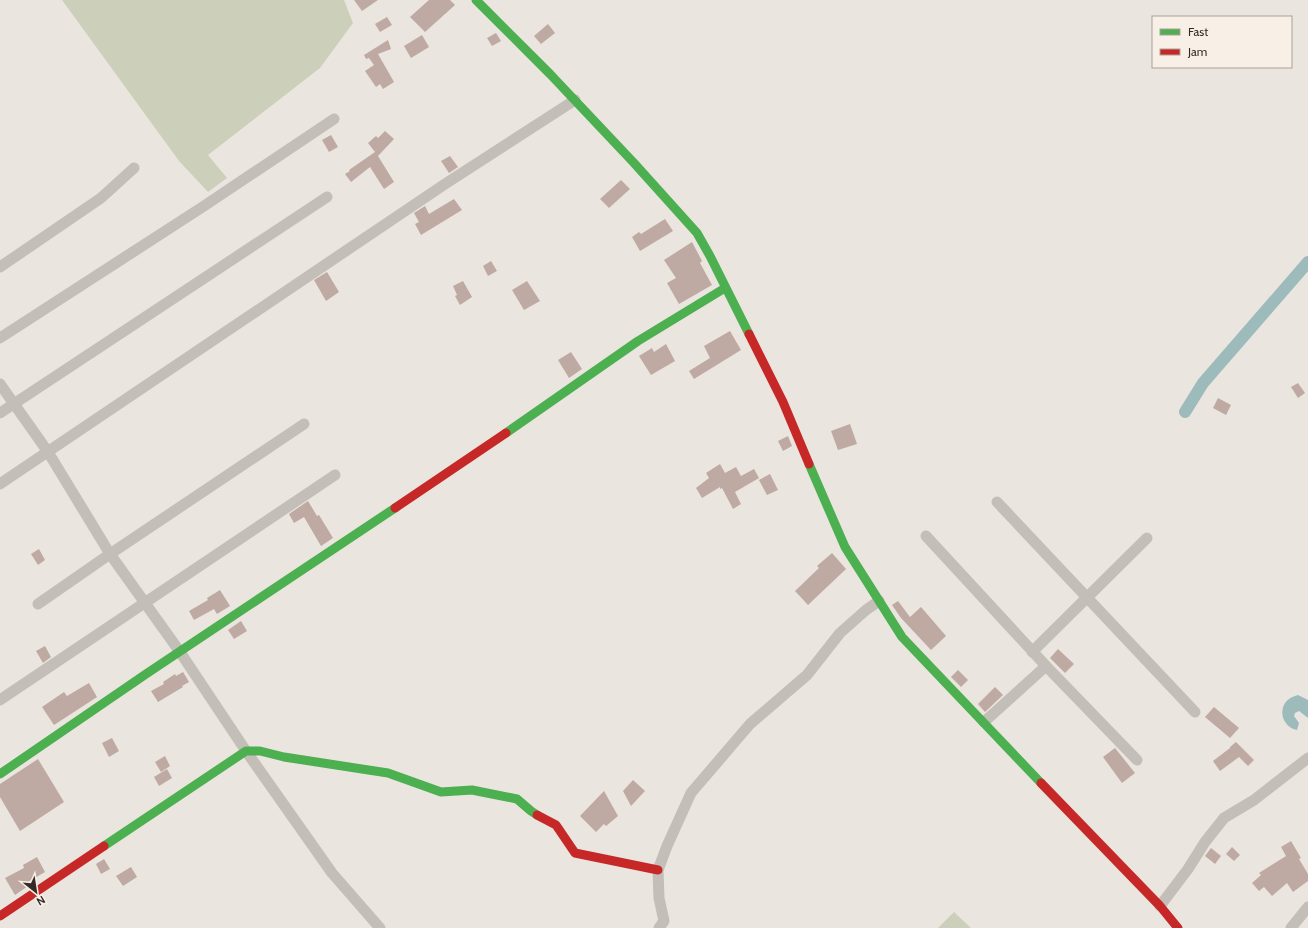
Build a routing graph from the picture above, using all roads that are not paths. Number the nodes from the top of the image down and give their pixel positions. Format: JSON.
{"nodes":[{"id":1,"x":476,"y":0,"type":"edge"},
{"id":2,"x":575,"y":100,"type":"junction"},
{"id":3,"x":334,"y":119,"type":"dead end"},
{"id":4,"x":134,"y":168,"type":"dead end"},
{"id":5,"x":327,"y":197,"type":"dead end"},
{"id":6,"x":0,"y":267,"type":"edge"},
{"id":7,"x":725,"y":288,"type":"junction"},
{"id":8,"x":0,"y":338,"type":"edge"},
{"id":9,"x":0,"y":384,"type":"edge"},
{"id":10,"x":14,"y":404,"type":"junction"},
{"id":11,"x":0,"y":413,"type":"edge"},
{"id":12,"x":304,"y":424,"type":"dead end"},
{"id":13,"x":48,"y":452,"type":"junction"},
{"id":14,"x":335,"y":475,"type":"dead end"},
{"id":15,"x":0,"y":484,"type":"edge"},
{"id":16,"x":997,"y":502,"type":"dead end"},
{"id":17,"x":926,"y":536,"type":"dead end"},
{"id":18,"x":1147,"y":538,"type":"dead end"},
{"id":19,"x":110,"y":554,"type":"junction"},
{"id":20,"x":1087,"y":597,"type":"junction"},
{"id":21,"x":879,"y":601,"type":"junction"},
{"id":22,"x":145,"y":602,"type":"junction"},
{"id":23,"x":38,"y":604,"type":"dead end"},
{"id":24,"x":180,"y":652,"type":"junction"},
{"id":25,"x":1032,"y":652,"type":"junction"},
{"id":26,"x":1046,"y":666,"type":"junction"},
{"id":27,"x":0,"y":700,"type":"edge"},
{"id":28,"x":1195,"y":712,"type":"dead end"},
{"id":29,"x":984,"y":722,"type":"junction"},
{"id":30,"x":246,"y":751,"type":"junction"},
{"id":31,"x":1137,"y":760,"type":"dead end"},
{"id":32,"x":1307,"y":761,"type":"edge"},
{"id":33,"x":0,"y":774,"type":"edge"},
{"id":34,"x":658,"y":870,"type":"junction"},
{"id":35,"x":1160,"y":906,"type":"junction"},
{"id":36,"x":1308,"y":907,"type":"edge"},
{"id":37,"x":0,"y":916,"type":"edge"},
{"id":38,"x":380,"y":928,"type":"edge"},
{"id":39,"x":659,"y":928,"type":"edge"},
{"id":40,"x":1178,"y":928,"type":"edge"},
{"id":41,"x":1291,"y":928,"type":"edge"}],
"edges":[{"from":1,"to":2,"type":"street"},
{"from":2,"to":7,"type":"street"},
{"from":2,"to":13,"type":"street"},
{"from":3,"to":8,"type":"street"},
{"from":4,"to":6,"type":"street"},
{"from":5,"to":10,"type":"street"},
{"from":7,"to":21,"type":"street"},
{"from":7,"to":24,"type":"street"},
{"from":9,"to":10,"type":"street"},
{"from":10,"to":11,"type":"street"},
{"from":10,"to":13,"type":"street"},
{"from":12,"to":19,"type":"street"},
{"from":13,"to":15,"type":"street"},
{"from":13,"to":19,"type":"street"},
{"from":14,"to":22,"type":"street"},
{"from":16,"to":20,"type":"street"},
{"from":17,"to":25,"type":"street"},
{"from":18,"to":20,"type":"street"},
{"from":19,"to":22,"type":"street"},
{"from":19,"to":23,"type":"street"},
{"from":20,"to":25,"type":"street"},
{"from":20,"to":28,"type":"street"},
{"from":21,"to":29,"type":"street"},
{"from":21,"to":34,"type":"street"},
{"from":22,"to":24,"type":"street"},
{"from":22,"to":27,"type":"street"},
{"from":24,"to":30,"type":"street"},
{"from":24,"to":33,"type":"street"},
{"from":25,"to":26,"type":"street"},
{"from":26,"to":29,"type":"street"},
{"from":26,"to":31,"type":"street"},
{"from":29,"to":35,"type":"street"},
{"from":30,"to":34,"type":"street"},
{"from":30,"to":37,"type":"street"},
{"from":30,"to":38,"type":"street"},
{"from":32,"to":35,"type":"street"},
{"from":34,"to":39,"type":"street"},
{"from":35,"to":40,"type":"street"},
{"from":36,"to":41,"type":"street"}]}
